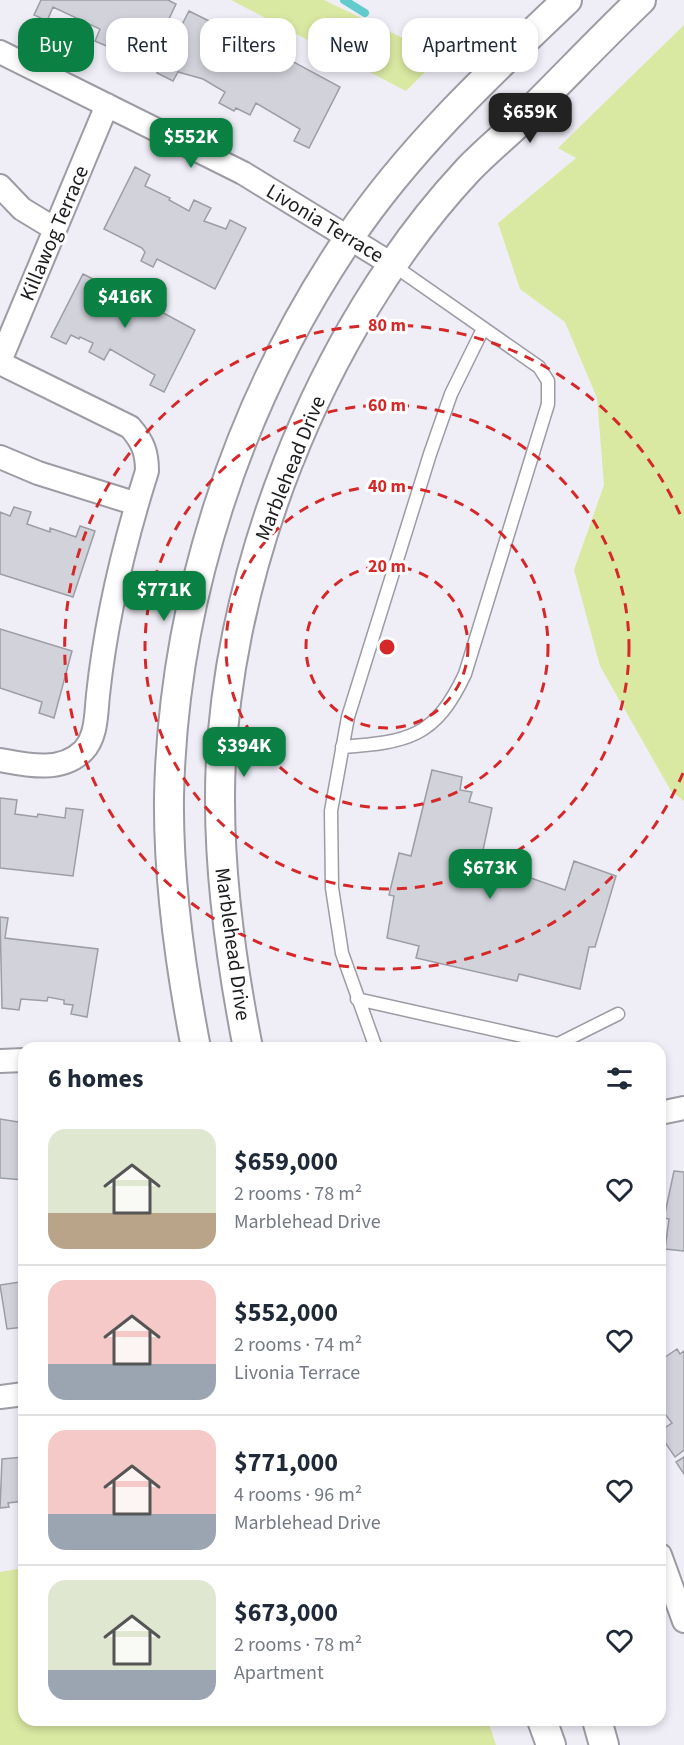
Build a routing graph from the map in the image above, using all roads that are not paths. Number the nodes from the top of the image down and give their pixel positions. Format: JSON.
{"nodes":[{"id":1,"x":567,"y":0,"type":"edge"},
{"id":2,"x":641,"y":0,"type":"edge"},
{"id":3,"x":0,"y":52,"type":"edge"},
{"id":4,"x":107,"y":105,"type":"junction"},
{"id":5,"x":0,"y":186,"type":"edge"},
{"id":6,"x":55,"y":229,"type":"junction"},
{"id":7,"x":349,"y":237,"type":"junction"},
{"id":8,"x":393,"y":265,"type":"junction"},
{"id":9,"x":483,"y":329,"type":"junction"},
{"id":10,"x":0,"y":362,"type":"edge"},
{"id":11,"x":0,"y":457,"type":"edge"},
{"id":12,"x":137,"y":504,"type":"junction"},
{"id":13,"x":342,"y":747,"type":"junction"},
{"id":14,"x":0,"y":760,"type":"edge"},
{"id":15,"x":357,"y":999,"type":"junction"},
{"id":16,"x":618,"y":1014,"type":"dead end"},
{"id":17,"x":195,"y":1042,"type":"edge"},
{"id":18,"x":248,"y":1042,"type":"edge"},
{"id":19,"x":374,"y":1042,"type":"edge"},
{"id":20,"x":536,"y":1042,"type":"edge"},
{"id":21,"x":561,"y":1042,"type":"edge"},
{"id":22,"x":18,"y":1060,"type":"edge"},
{"id":23,"x":0,"y":1061,"type":"edge"},
{"id":24,"x":684,"y":1108,"type":"edge"},
{"id":25,"x":666,"y":1112,"type":"edge"},
{"id":26,"x":18,"y":1395,"type":"edge"},
{"id":27,"x":0,"y":1397,"type":"edge"},
{"id":28,"x":666,"y":1571,"type":"edge"},
{"id":29,"x":684,"y":1620,"type":"edge"},
{"id":30,"x":544,"y":1726,"type":"edge"},
{"id":31,"x":599,"y":1726,"type":"edge"},
{"id":32,"x":551,"y":1745,"type":"edge"},
{"id":33,"x":604,"y":1745,"type":"edge"}],
"edges":[{"from":1,"to":7,"type":"street"},
{"from":2,"to":8,"type":"street","name":"Marblehead Drive"},
{"from":3,"to":4,"type":"street","name":"Livonia Terrace"},
{"from":4,"to":6,"type":"street","name":"Killawog Terrace"},
{"from":4,"to":7,"type":"street","name":"Livonia Terrace"},
{"from":5,"to":6,"type":"street"},
{"from":6,"to":10,"type":"street","name":"Killawog Terrace"},
{"from":7,"to":8,"type":"street","name":"Livonia Terrace"},
{"from":7,"to":17,"type":"street"},
{"from":8,"to":9,"type":"lane"},
{"from":8,"to":18,"type":"street","name":"Marblehead Drive"},
{"from":9,"to":13,"type":"lane"},
{"from":9,"to":13,"type":"lane"},
{"from":10,"to":12,"type":"street"},
{"from":11,"to":12,"type":"street"},
{"from":12,"to":14,"type":"street"},
{"from":13,"to":15,"type":"lane"},
{"from":15,"to":19,"type":"lane"},
{"from":15,"to":20,"type":"lane"},
{"from":16,"to":21,"type":"lane"},
{"from":22,"to":23,"type":"street"},
{"from":24,"to":25,"type":"street"},
{"from":26,"to":27,"type":"street"},
{"from":28,"to":29,"type":"street"},
{"from":30,"to":32,"type":"street"},
{"from":31,"to":33,"type":"street"}]}
